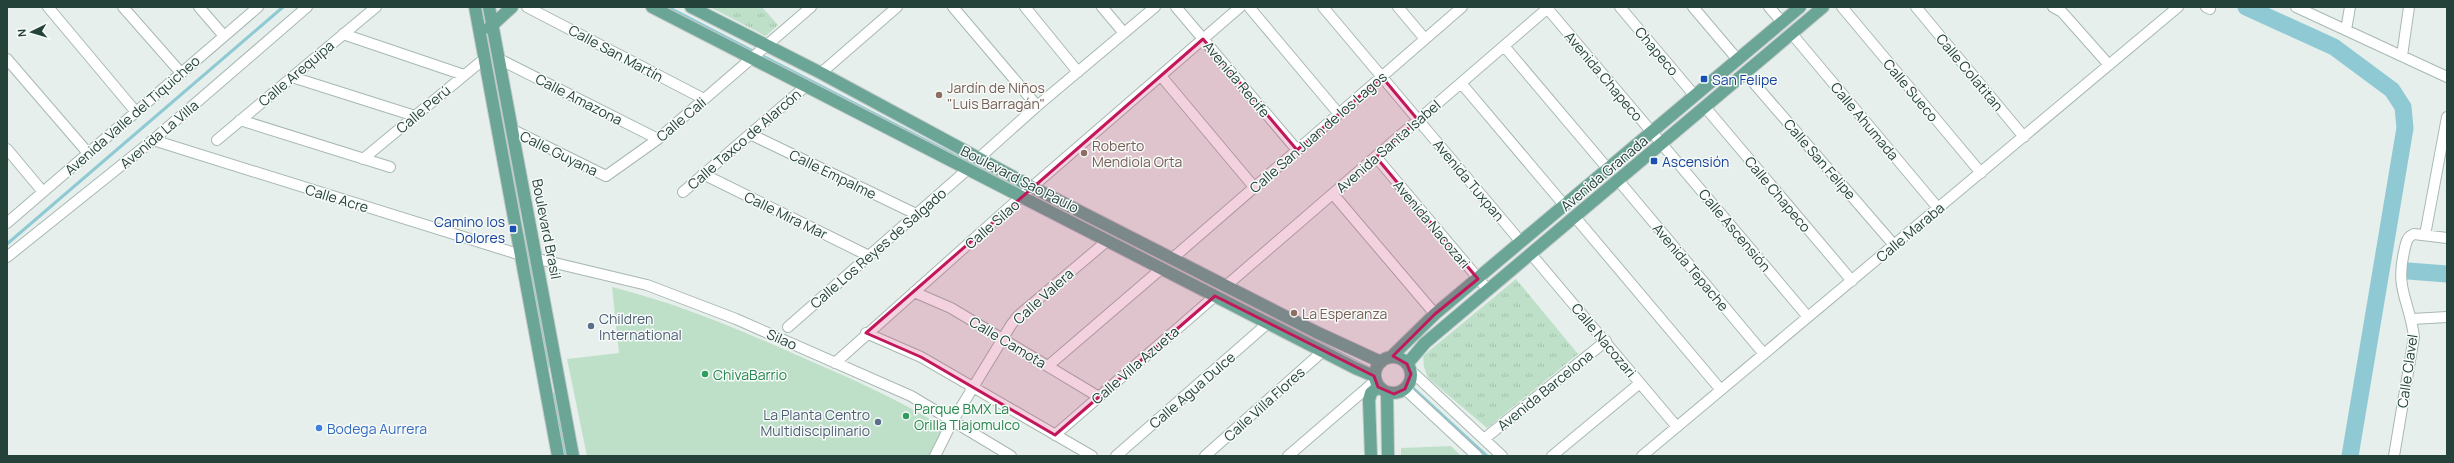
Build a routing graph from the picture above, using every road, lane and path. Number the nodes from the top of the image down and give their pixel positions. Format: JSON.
{"nodes":[{"id":1,"x":48,"y":7,"type":"edge"},
{"id":2,"x":122,"y":7,"type":"edge"},
{"id":3,"x":199,"y":7,"type":"edge"},
{"id":4,"x":258,"y":7,"type":"edge"},
{"id":5,"x":307,"y":7,"type":"edge"},
{"id":6,"x":376,"y":7,"type":"edge"},
{"id":7,"x":489,"y":7,"type":"edge"},
{"id":8,"x":512,"y":7,"type":"edge"},
{"id":9,"x":527,"y":7,"type":"edge"},
{"id":10,"x":652,"y":7,"type":"edge"},
{"id":11,"x":691,"y":7,"type":"edge"},
{"id":12,"x":897,"y":7,"type":"edge"},
{"id":13,"x":953,"y":7,"type":"edge"},
{"id":14,"x":1025,"y":7,"type":"edge"},
{"id":15,"x":1102,"y":7,"type":"edge"},
{"id":16,"x":1155,"y":7,"type":"edge"},
{"id":17,"x":1176,"y":7,"type":"edge"},
{"id":18,"x":1240,"y":7,"type":"edge"},
{"id":19,"x":1249,"y":7,"type":"edge"},
{"id":20,"x":1323,"y":7,"type":"edge"},
{"id":21,"x":1398,"y":7,"type":"edge"},
{"id":22,"x":1462,"y":7,"type":"edge"},
{"id":23,"x":1620,"y":7,"type":"edge"},
{"id":24,"x":1693,"y":7,"type":"edge"},
{"id":25,"x":1769,"y":7,"type":"edge"},
{"id":26,"x":1800,"y":7,"type":"edge"},
{"id":27,"x":1823,"y":7,"type":"edge"},
{"id":28,"x":1842,"y":7,"type":"edge"},
{"id":29,"x":1916,"y":7,"type":"edge"},
{"id":30,"x":2053,"y":7,"type":"edge"},
{"id":31,"x":2178,"y":7,"type":"edge"},
{"id":32,"x":2296,"y":7,"type":"edge"},
{"id":33,"x":2350,"y":7,"type":"edge"},
{"id":34,"x":2409,"y":7,"type":"edge"},
{"id":35,"x":809,"y":8,"type":"edge"},
{"id":36,"x":1548,"y":8,"type":"edge"},
{"id":37,"x":478,"y":9,"type":"edge"},
{"id":38,"x":1782,"y":22,"type":"junction"},
{"id":39,"x":492,"y":25,"type":"junction"},
{"id":40,"x":2346,"y":30,"type":"junction"},
{"id":41,"x":1124,"y":33,"type":"junction"},
{"id":42,"x":343,"y":34,"type":"junction"},
{"id":43,"x":1792,"y":34,"type":"junction"},
{"id":44,"x":480,"y":35,"type":"junction"},
{"id":45,"x":224,"y":36,"type":"junction"},
{"id":46,"x":1203,"y":39,"type":"junction"},
{"id":47,"x":1425,"y":40,"type":"junction"},
{"id":48,"x":767,"y":45,"type":"junction"},
{"id":49,"x":1504,"y":46,"type":"junction"},
{"id":50,"x":2402,"y":56,"type":"junction"},
{"id":51,"x":752,"y":58,"type":"junction"},
{"id":52,"x":7,"y":59,"type":"edge"},
{"id":53,"x":484,"y":59,"type":"junction"},
{"id":54,"x":499,"y":59,"type":"junction"},
{"id":55,"x":1738,"y":60,"type":"junction"},
{"id":56,"x":2109,"y":66,"type":"junction"},
{"id":57,"x":1078,"y":72,"type":"junction"},
{"id":58,"x":181,"y":73,"type":"junction"},
{"id":59,"x":821,"y":73,"type":"junction"},
{"id":60,"x":1746,"y":74,"type":"junction"},
{"id":61,"x":464,"y":75,"type":"junction"},
{"id":62,"x":1160,"y":76,"type":"junction"},
{"id":63,"x":292,"y":77,"type":"junction"},
{"id":64,"x":1382,"y":77,"type":"junction"},
{"id":65,"x":2447,"y":77,"type":"edge"},
{"id":66,"x":1461,"y":83,"type":"junction"},
{"id":67,"x":806,"y":86,"type":"junction"},
{"id":68,"x":1695,"y":96,"type":"junction"},
{"id":69,"x":704,"y":100,"type":"junction"},
{"id":70,"x":1037,"y":106,"type":"junction"},
{"id":71,"x":1705,"y":107,"type":"junction"},
{"id":72,"x":136,"y":112,"type":"junction"},
{"id":73,"x":1339,"y":114,"type":"junction"},
{"id":74,"x":415,"y":116,"type":"junction"},
{"id":75,"x":2447,"y":119,"type":"edge"},
{"id":76,"x":240,"y":120,"type":"junction"},
{"id":77,"x":1418,"y":120,"type":"junction"},
{"id":78,"x":513,"y":130,"type":"junction"},
{"id":79,"x":1652,"y":132,"type":"junction"},
{"id":80,"x":750,"y":134,"type":"junction"},
{"id":81,"x":2024,"y":136,"type":"junction"},
{"id":82,"x":658,"y":139,"type":"junction"},
{"id":83,"x":153,"y":140,"type":"junction"},
{"id":84,"x":217,"y":140,"type":"dead end"},
{"id":85,"x":1662,"y":144,"type":"junction"},
{"id":86,"x":7,"y":149,"type":"edge"},
{"id":87,"x":1297,"y":150,"type":"junction"},
{"id":88,"x":88,"y":153,"type":"junction"},
{"id":89,"x":1376,"y":157,"type":"junction"},
{"id":90,"x":979,"y":158,"type":"junction"},
{"id":91,"x":363,"y":159,"type":"junction"},
{"id":92,"x":390,"y":168,"type":"dead end"},
{"id":93,"x":968,"y":169,"type":"junction"},
{"id":94,"x":1608,"y":169,"type":"junction"},
{"id":95,"x":1981,"y":173,"type":"junction"},
{"id":96,"x":703,"y":174,"type":"junction"},
{"id":97,"x":606,"y":176,"type":"joint"},
{"id":98,"x":1618,"y":180,"type":"junction"},
{"id":99,"x":1032,"y":187,"type":"junction"},
{"id":100,"x":1254,"y":187,"type":"junction"},
{"id":101,"x":43,"y":192,"type":"junction"},
{"id":102,"x":683,"y":192,"type":"dead end"},
{"id":103,"x":1334,"y":194,"type":"junction"},
{"id":104,"x":1022,"y":197,"type":"junction"},
{"id":105,"x":1565,"y":206,"type":"junction"},
{"id":106,"x":1938,"y":208,"type":"junction"},
{"id":107,"x":916,"y":214,"type":"junction"},
{"id":108,"x":530,"y":217,"type":"junction"},
{"id":109,"x":1575,"y":217,"type":"junction"},
{"id":110,"x":515,"y":220,"type":"junction"},
{"id":111,"x":7,"y":222,"type":"edge"},
{"id":112,"x":2425,"y":235,"type":"junction"},
{"id":113,"x":2447,"y":238,"type":"edge"},
{"id":114,"x":1107,"y":241,"type":"junction"},
{"id":115,"x":1522,"y":242,"type":"junction"},
{"id":116,"x":1894,"y":245,"type":"junction"},
{"id":117,"x":1531,"y":254,"type":"junction"},
{"id":118,"x":521,"y":255,"type":"junction"},
{"id":119,"x":869,"y":256,"type":"junction"},
{"id":120,"x":7,"y":257,"type":"edge"},
{"id":121,"x":1174,"y":258,"type":"junction"},
{"id":122,"x":538,"y":259,"type":"junction"},
{"id":123,"x":1161,"y":268,"type":"junction"},
{"id":124,"x":1478,"y":279,"type":"junction"},
{"id":125,"x":1852,"y":281,"type":"junction"},
{"id":126,"x":1227,"y":285,"type":"junction"},
{"id":127,"x":1488,"y":290,"type":"junction"},
{"id":128,"x":914,"y":292,"type":"junction"},
{"id":129,"x":1215,"y":296,"type":"junction"},
{"id":130,"x":1435,"y":314,"type":"junction"},
{"id":131,"x":1808,"y":317,"type":"junction"},
{"id":132,"x":2447,"y":317,"type":"edge"},
{"id":133,"x":2412,"y":319,"type":"junction"},
{"id":134,"x":1268,"y":323,"type":"junction"},
{"id":135,"x":788,"y":327,"type":"dead end"},
{"id":136,"x":866,"y":333,"type":"junction"},
{"id":137,"x":1003,"y":339,"type":"junction"},
{"id":138,"x":1606,"y":341,"type":"junction"},
{"id":139,"x":1323,"y":352,"type":"junction"},
{"id":140,"x":1764,"y":354,"type":"junction"},
{"id":141,"x":1386,"y":360,"type":"junction"},
{"id":142,"x":835,"y":363,"type":"junction"},
{"id":143,"x":1048,"y":366,"type":"junction"},
{"id":144,"x":1408,"y":366,"type":"junction"},
{"id":145,"x":1640,"y":383,"type":"junction"},
{"id":146,"x":1379,"y":384,"type":"junction"},
{"id":147,"x":974,"y":387,"type":"junction"},
{"id":148,"x":1405,"y":389,"type":"junction"},
{"id":149,"x":1721,"y":390,"type":"junction"},
{"id":150,"x":1099,"y":397,"type":"junction"},
{"id":151,"x":952,"y":422,"type":"junction"},
{"id":152,"x":1677,"y":427,"type":"junction"},
{"id":153,"x":1055,"y":435,"type":"junction"},
{"id":154,"x":1484,"y":439,"type":"junction"},
{"id":155,"x":558,"y":456,"type":"edge"},
{"id":156,"x":573,"y":456,"type":"edge"},
{"id":157,"x":935,"y":456,"type":"edge"},
{"id":158,"x":1011,"y":456,"type":"edge"},
{"id":159,"x":1092,"y":456,"type":"edge"},
{"id":160,"x":1116,"y":456,"type":"edge"},
{"id":161,"x":1205,"y":456,"type":"edge"},
{"id":162,"x":1288,"y":456,"type":"edge"},
{"id":163,"x":1371,"y":456,"type":"edge"},
{"id":164,"x":1388,"y":456,"type":"edge"},
{"id":165,"x":1477,"y":456,"type":"edge"},
{"id":166,"x":1502,"y":456,"type":"edge"},
{"id":167,"x":1552,"y":456,"type":"edge"},
{"id":168,"x":1642,"y":456,"type":"edge"},
{"id":169,"x":2394,"y":456,"type":"edge"}],
"edges":[{"from":1,"to":72,"type":"street"},
{"from":2,"to":58,"type":"street"},
{"from":3,"to":45,"type":"street"},
{"from":4,"to":45,"type":"street","name":"Avenida Valle del Tiquicheo"},
{"from":5,"to":83,"type":"street","name":"Avenida La Villa"},
{"from":6,"to":42,"type":"street","name":"Calle Arequipa"},
{"from":7,"to":39,"type":"main road","name":"Boulevard Brasil"},
{"from":8,"to":39,"type":"main road"},
{"from":9,"to":69,"type":"street","name":"Calle San Martín"},
{"from":10,"to":51,"type":"main road","name":"Boulevard Sao Paulo"},
{"from":11,"to":48,"type":"main road","name":"Boulevard Sao Paulo"},
{"from":12,"to":59,"type":"street"},
{"from":13,"to":70,"type":"street"},
{"from":14,"to":57,"type":"street"},
{"from":15,"to":41,"type":"street"},
{"from":16,"to":41,"type":"street"},
{"from":17,"to":46,"type":"street","name":"Avenida Recife"},
{"from":18,"to":46,"type":"street","name":"Calle Silao"},
{"from":19,"to":73,"type":"street"},
{"from":20,"to":64,"type":"street","name":"Avenida Tuxpan"},
{"from":21,"to":47,"type":"street"},
{"from":22,"to":47,"type":"street","name":"Calle San Juan de los Lagos"},
{"from":23,"to":68,"type":"street","name":"Chapeco"},
{"from":24,"to":55,"type":"street"},
{"from":25,"to":38,"type":"street"},
{"from":26,"to":38,"type":"main road","name":"Avenida Granada"},
{"from":27,"to":43,"type":"main road","name":"Avenida Granada"},
{"from":28,"to":95,"type":"street","name":"Calle Sueco"},
{"from":29,"to":81,"type":"street","name":"Calle Colatitan"},
{"from":30,"to":56,"type":"street"},
{"from":31,"to":56,"type":"street","name":"Calle Maraba"},
{"from":32,"to":40,"type":"street"},
{"from":33,"to":40,"type":"street"},
{"from":34,"to":50,"type":"street"},
{"from":35,"to":48,"type":"street","name":"Calle Cali"},
{"from":36,"to":49,"type":"street","name":"Avenida Santa Isabel"},
{"from":36,"to":79,"type":"street","name":"Avenida Chapeco"},
{"from":37,"to":44,"type":"main road"},
{"from":38,"to":55,"type":"main road","name":"Avenida Granada"},
{"from":39,"to":44,"type":"main road"},
{"from":39,"to":54,"type":"main road","name":"Boulevard Brasil"},
{"from":40,"to":50,"type":"street"},
{"from":41,"to":57,"type":"street"},
{"from":42,"to":61,"type":"street"},
{"from":42,"to":63,"type":"street","name":"Calle Arequipa"},
{"from":43,"to":60,"type":"main road","name":"Avenida Granada"},
{"from":43,"to":106,"type":"street","name":"Calle Ahumada"},
{"from":44,"to":53,"type":"main road"},
{"from":45,"to":58,"type":"street","name":"Avenida Valle del Tiquicheo"},
{"from":46,"to":62,"type":"street","name":"Calle Silao"},
{"from":46,"to":87,"type":"street","name":"Avenida Recife"},
{"from":47,"to":64,"type":"street","name":"Calle San Juan de los Lagos"},
{"from":48,"to":51,"type":"street","name":"Calle Cali"},
{"from":48,"to":59,"type":"main road","name":"Boulevard Sao Paulo"},
{"from":49,"to":66,"type":"street","name":"Avenida Santa Isabel"},
{"from":49,"to":94,"type":"street"},
{"from":50,"to":65,"type":"street"},
{"from":51,"to":67,"type":"main road","name":"Boulevard Sao Paulo"},
{"from":51,"to":69,"type":"street","name":"Calle Cali"},
{"from":52,"to":88,"type":"street"},
{"from":53,"to":61,"type":"street","name":"Calle Perú"},
{"from":53,"to":110,"type":"main road"},
{"from":54,"to":78,"type":"main road","name":"Boulevard Brasil"},
{"from":54,"to":82,"type":"street","name":"Calle Amazona"},
{"from":55,"to":68,"type":"main road","name":"Avenida Granada"},
{"from":56,"to":81,"type":"street","name":"Calle Maraba"},
{"from":57,"to":70,"type":"street"},
{"from":58,"to":72,"type":"street","name":"Avenida Valle del Tiquicheo"},
{"from":59,"to":90,"type":"main road","name":"Boulevard Sao Paulo"},
{"from":60,"to":71,"type":"main road","name":"Avenida Granada"},
{"from":60,"to":116,"type":"street","name":"Calle San Felipe"},
{"from":61,"to":74,"type":"street","name":"Calle Perú"},
{"from":62,"to":99,"type":"street","name":"Calle Silao"},
{"from":62,"to":100,"type":"street"},
{"from":63,"to":74,"type":"street"},
{"from":63,"to":76,"type":"street","name":"Calle Arequipa"},
{"from":64,"to":73,"type":"street","name":"Calle San Juan de los Lagos"},
{"from":64,"to":77,"type":"street","name":"Avenida Tuxpan"},
{"from":66,"to":77,"type":"street","name":"Avenida Santa Isabel"},
{"from":66,"to":105,"type":"street"},
{"from":67,"to":80,"type":"street","name":"Calle Taxco de Alarcón"},
{"from":67,"to":93,"type":"main road","name":"Boulevard Sao Paulo"},
{"from":68,"to":79,"type":"main road","name":"Avenida Granada"},
{"from":69,"to":82,"type":"street","name":"Calle Cali"},
{"from":70,"to":90,"type":"street"},
{"from":71,"to":85,"type":"main road","name":"Avenida Granada"},
{"from":71,"to":125,"type":"street","name":"Calle Chapeco"},
{"from":72,"to":88,"type":"street","name":"Avenida Valle del Tiquicheo"},
{"from":73,"to":87,"type":"street","name":"Calle San Juan de los Lagos"},
{"from":74,"to":91,"type":"street","name":"Calle Perú"},
{"from":75,"to":112,"type":"street"},
{"from":76,"to":84,"type":"street","name":"Calle Arequipa"},
{"from":76,"to":91,"type":"street"},
{"from":77,"to":89,"type":"street","name":"Avenida Santa Isabel"},
{"from":77,"to":115,"type":"street","name":"Avenida Tuxpan"},
{"from":78,"to":97,"type":"street","name":"Calle Guyana"},
{"from":78,"to":108,"type":"main road","name":"Boulevard Brasil"},
{"from":79,"to":85,"type":"street","name":"Avenida Chapeco"},
{"from":79,"to":94,"type":"main road","name":"Avenida Granada"},
{"from":80,"to":96,"type":"street","name":"Calle Taxco de Alarcón"},
{"from":80,"to":107,"type":"street","name":"Calle Empalme"},
{"from":81,"to":95,"type":"street","name":"Calle Maraba"},
{"from":82,"to":97,"type":"street","name":"Calle Cali"},
{"from":83,"to":118,"type":"street","name":"Calle Acre"},
{"from":83,"to":120,"type":"street","name":"Avenida La Villa"},
{"from":85,"to":98,"type":"main road","name":"Avenida Granada"},
{"from":85,"to":131,"type":"street","name":"Calle Ascensión"},
{"from":86,"to":101,"type":"street"},
{"from":87,"to":100,"type":"street","name":"Calle San Juan de los Lagos"},
{"from":88,"to":101,"type":"street","name":"Avenida Valle del Tiquicheo"},
{"from":89,"to":103,"type":"street","name":"Avenida Santa Isabel"},
{"from":89,"to":124,"type":"street","name":"Avenida Nacozari"},
{"from":90,"to":99,"type":"main road","name":"Boulevard Sao Paulo"},
{"from":91,"to":92,"type":"street"},
{"from":93,"to":104,"type":"main road","name":"Boulevard Sao Paulo"},
{"from":93,"to":107,"type":"street","name":"Calle Los Reyes de Salgado"},
{"from":94,"to":105,"type":"main road","name":"Avenida Granada"},
{"from":95,"to":106,"type":"street","name":"Calle Maraba"},
{"from":96,"to":102,"type":"street","name":"Calle Taxco de Alarcón"},
{"from":96,"to":119,"type":"street","name":"Calle Mira Mar"},
{"from":98,"to":109,"type":"main road","name":"Avenida Granada"},
{"from":98,"to":140,"type":"street","name":"Avenida Tepache"},
{"from":99,"to":104,"type":"street","name":"Calle Silao"},
{"from":99,"to":121,"type":"main road","name":"Boulevard Sao Paulo"},
{"from":100,"to":121,"type":"street","name":"Calle San Juan de los Lagos"},
{"from":101,"to":111,"type":"street","name":"Avenida Valle del Tiquicheo"},
{"from":103,"to":126,"type":"street","name":"Avenida Santa Isabel"},
{"from":103,"to":130,"type":"street"},
{"from":104,"to":114,"type":"main road","name":"Boulevard Sao Paulo"},
{"from":104,"to":128,"type":"street","name":"Calle Silao"},
{"from":105,"to":115,"type":"main road","name":"Avenida Granada"},
{"from":106,"to":116,"type":"street","name":"Calle Maraba"},
{"from":107,"to":119,"type":"street","name":"Calle Los Reyes de Salgado"},
{"from":108,"to":110,"type":"main road"},
{"from":108,"to":122,"type":"main road","name":"Boulevard Brasil"},
{"from":109,"to":117,"type":"main road","name":"Avenida Granada"},
{"from":109,"to":149,"type":"street"},
{"from":110,"to":118,"type":"main road"},
{"from":112,"to":113,"type":"street"},
{"from":112,"to":133,"type":"street","name":"Calle Clavel"},
{"from":114,"to":123,"type":"main road","name":"Boulevard Sao Paulo"},
{"from":114,"to":137,"type":"street","name":"Calle Valera"},
{"from":115,"to":124,"type":"main road","name":"Avenida Granada"},
{"from":116,"to":125,"type":"street","name":"Calle Maraba"},
{"from":117,"to":127,"type":"main road","name":"Avenida Granada"},
{"from":117,"to":138,"type":"street","name":"Calle Nacozari"},
{"from":118,"to":155,"type":"main road"},
{"from":119,"to":135,"type":"street","name":"Calle Los Reyes de Salgado"},
{"from":121,"to":126,"type":"main road","name":"Boulevard Sao Paulo"},
{"from":122,"to":142,"type":"street","name":"Silao"},
{"from":122,"to":156,"type":"main road","name":"Boulevard Brasil"},
{"from":123,"to":129,"type":"main road","name":"Boulevard Sao Paulo"},
{"from":123,"to":143,"type":"street"},
{"from":124,"to":127,"type":"street","name":"Avenida Nacozari"},
{"from":124,"to":130,"type":"main road","name":"Avenida Granada"},
{"from":125,"to":131,"type":"street","name":"Calle Maraba"},
{"from":126,"to":141,"type":"main road","name":"Boulevard Sao Paulo"},
{"from":127,"to":144,"type":"main road","name":"Avenida Granada"},
{"from":128,"to":136,"type":"street","name":"Calle Silao"},
{"from":128,"to":137,"type":"street","name":"Calle Camota"},
{"from":129,"to":134,"type":"main road","name":"Boulevard Sao Paulo"},
{"from":129,"to":150,"type":"street","name":"Calle Villa Azueta"},
{"from":130,"to":141,"type":"main road","name":"Avenida Granada"},
{"from":131,"to":140,"type":"street","name":"Calle Maraba"},
{"from":132,"to":133,"type":"street"},
{"from":133,"to":169,"type":"street","name":"Calle Clavel"},
{"from":134,"to":139,"type":"main road","name":"Boulevard Sao Paulo"},
{"from":134,"to":160,"type":"street","name":"Calle Agua Dulce"},
{"from":136,"to":142,"type":"street","name":"Calle Silao"},
{"from":136,"to":147,"type":"street"},
{"from":137,"to":143,"type":"street","name":"Calle Camota"},
{"from":137,"to":147,"type":"street","name":"Calle Valera"},
{"from":138,"to":145,"type":"street","name":"Calle Nacozari"},
{"from":138,"to":154,"type":"street","name":"Avenida Barcelona"},
{"from":139,"to":146,"type":"main road","name":"Boulevard Sao Paulo"},
{"from":139,"to":161,"type":"street","name":"Calle Villa Flores"},
{"from":140,"to":149,"type":"street","name":"Calle Maraba"},
{"from":141,"to":144,"type":"main road"},
{"from":141,"to":146,"type":"main road"},
{"from":142,"to":151,"type":"street","name":"Silao"},
{"from":143,"to":150,"type":"street","name":"Calle Camota"},
{"from":144,"to":148,"type":"main road"},
{"from":144,"to":154,"type":"street"},
{"from":145,"to":152,"type":"street","name":"Calle Nacozari"},
{"from":145,"to":167,"type":"street"},
{"from":146,"to":148,"type":"main road"},
{"from":146,"to":162,"type":"street"},
{"from":146,"to":163,"type":"main road"},
{"from":146,"to":164,"type":"main road"},
{"from":147,"to":151,"type":"street","name":"Calle Valera"},
{"from":147,"to":153,"type":"street"},
{"from":148,"to":165,"type":"street"},
{"from":149,"to":152,"type":"street","name":"Calle Maraba"},
{"from":150,"to":153,"type":"street","name":"Calle Villa Azueta"},
{"from":151,"to":157,"type":"street","name":"Calle Valera"},
{"from":151,"to":158,"type":"street","name":"Silao"},
{"from":152,"to":168,"type":"street","name":"Calle Maraba"},
{"from":153,"to":159,"type":"street"},
{"from":154,"to":166,"type":"street"}]}
